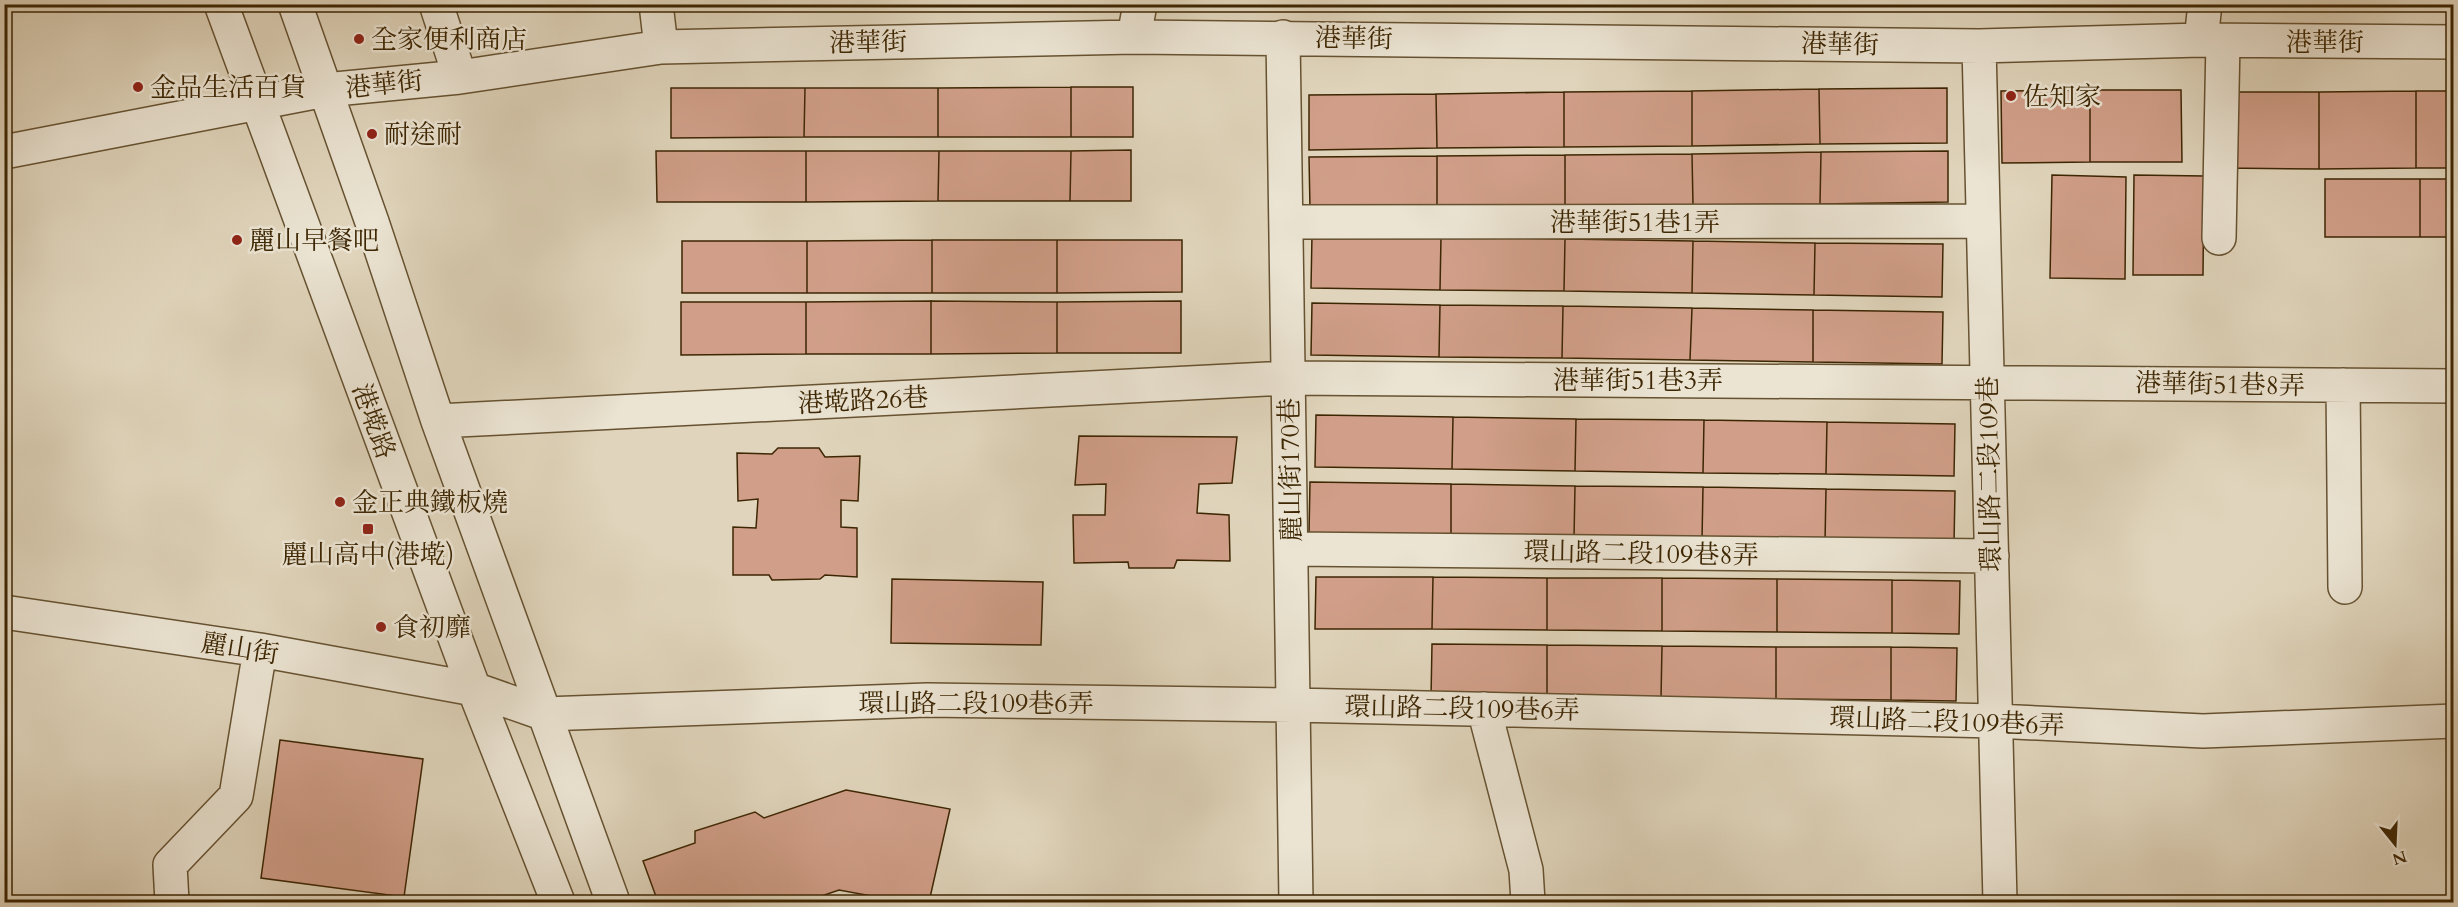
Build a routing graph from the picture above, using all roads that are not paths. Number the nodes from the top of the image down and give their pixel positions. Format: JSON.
{"nodes":[{"id":1,"x":221,"y":4,"type":"edge"},
{"id":2,"x":295,"y":4,"type":"edge"},
{"id":3,"x":436,"y":4,"type":"edge"},
{"id":4,"x":656,"y":4,"type":"edge"},
{"id":5,"x":1140,"y":4,"type":"edge"},
{"id":6,"x":2205,"y":4,"type":"edge"},
{"id":7,"x":1134,"y":37,"type":"junction"},
{"id":8,"x":1283,"y":37,"type":"junction"},
{"id":9,"x":2212,"y":41,"type":"junction"},
{"id":10,"x":2454,"y":42,"type":"edge"},
{"id":11,"x":661,"y":46,"type":"junction"},
{"id":12,"x":1979,"y":46,"type":"junction"},
{"id":13,"x":460,"y":77,"type":"junction"},
{"id":14,"x":325,"y":90,"type":"junction"},
{"id":15,"x":258,"y":104,"type":"junction"},
{"id":16,"x":4,"y":152,"type":"edge"},
{"id":17,"x":1983,"y":221,"type":"junction"},
{"id":18,"x":1286,"y":222,"type":"junction"},
{"id":19,"x":2219,"y":238,"type":"dead end"},
{"id":20,"x":1288,"y":378,"type":"junction"},
{"id":21,"x":1987,"y":382,"type":"junction"},
{"id":22,"x":2343,"y":385,"type":"junction"},
{"id":23,"x":2454,"y":386,"type":"edge"},
{"id":24,"x":438,"y":421,"type":"junction"},
{"id":25,"x":1291,"y":549,"type":"junction"},
{"id":26,"x":1992,"y":556,"type":"junction"},
{"id":27,"x":2345,"y":587,"type":"dead end"},
{"id":28,"x":4,"y":612,"type":"edge"},
{"id":29,"x":260,"y":650,"type":"junction"},
{"id":30,"x":474,"y":689,"type":"junction"},
{"id":31,"x":1293,"y":705,"type":"junction"},
{"id":32,"x":1484,"y":709,"type":"junction"},
{"id":33,"x":545,"y":714,"type":"junction"},
{"id":34,"x":1995,"y":721,"type":"junction"},
{"id":35,"x":2454,"y":721,"type":"edge"},
{"id":36,"x":172,"y":903,"type":"edge"},
{"id":37,"x":558,"y":903,"type":"edge"},
{"id":38,"x":613,"y":903,"type":"edge"},
{"id":39,"x":1296,"y":903,"type":"edge"},
{"id":40,"x":1528,"y":903,"type":"edge"},
{"id":41,"x":2000,"y":903,"type":"edge"}],
"edges":[{"from":1,"to":15,"type":"street","name":"港墘路"},
{"from":2,"to":14,"type":"street"},
{"from":3,"to":13,"type":"street"},
{"from":4,"to":11,"type":"street"},
{"from":5,"to":7,"type":"street"},
{"from":6,"to":9,"type":"street"},
{"from":7,"to":8,"type":"street","name":"港華街"},
{"from":7,"to":11,"type":"street","name":"港華街"},
{"from":8,"to":12,"type":"street","name":"港華街"},
{"from":8,"to":18,"type":"street","name":"麗山街170巷"},
{"from":9,"to":10,"type":"street","name":"港華街"},
{"from":9,"to":12,"type":"street","name":"港華街"},
{"from":9,"to":19,"type":"street"},
{"from":11,"to":13,"type":"street","name":"港華街"},
{"from":12,"to":17,"type":"street","name":"環山路二段109巷"},
{"from":13,"to":14,"type":"street","name":"港華街"},
{"from":14,"to":15,"type":"street","name":"港華街"},
{"from":14,"to":24,"type":"street"},
{"from":15,"to":16,"type":"street","name":"港華街"},
{"from":15,"to":30,"type":"street","name":"港墘路"},
{"from":17,"to":18,"type":"street","name":"港華街51巷1弄"},
{"from":17,"to":21,"type":"street","name":"環山路二段109巷"},
{"from":18,"to":20,"type":"street","name":"麗山街170巷"},
{"from":20,"to":21,"type":"street","name":"港華街51巷3弄"},
{"from":20,"to":24,"type":"street","name":"港墘路26巷"},
{"from":20,"to":25,"type":"street","name":"麗山街170巷"},
{"from":21,"to":22,"type":"street","name":"港華街51巷8弄"},
{"from":21,"to":26,"type":"street","name":"環山路二段109巷"},
{"from":22,"to":23,"type":"street","name":"港華街51巷8弄"},
{"from":22,"to":27,"type":"street"},
{"from":24,"to":33,"type":"street"},
{"from":25,"to":26,"type":"street","name":"環山路二段109巷8弄"},
{"from":25,"to":31,"type":"street","name":"麗山街170巷"},
{"from":26,"to":34,"type":"street","name":"環山路二段109巷"},
{"from":28,"to":29,"type":"street","name":"麗山街"},
{"from":29,"to":30,"type":"street","name":"麗山街"},
{"from":29,"to":36,"type":"street"},
{"from":30,"to":33,"type":"street","name":"環山路二段109巷6弄"},
{"from":30,"to":37,"type":"street","name":"港墘路"},
{"from":31,"to":32,"type":"street","name":"環山路二段109巷6弄"},
{"from":31,"to":33,"type":"street","name":"環山路二段109巷6弄"},
{"from":31,"to":39,"type":"street","name":"麗山街170巷"},
{"from":32,"to":34,"type":"street","name":"環山路二段109巷6弄"},
{"from":32,"to":40,"type":"street"},
{"from":33,"to":38,"type":"street"},
{"from":34,"to":35,"type":"street","name":"環山路二段109巷6弄"},
{"from":34,"to":41,"type":"street","name":"環山路二段109巷"}]}
